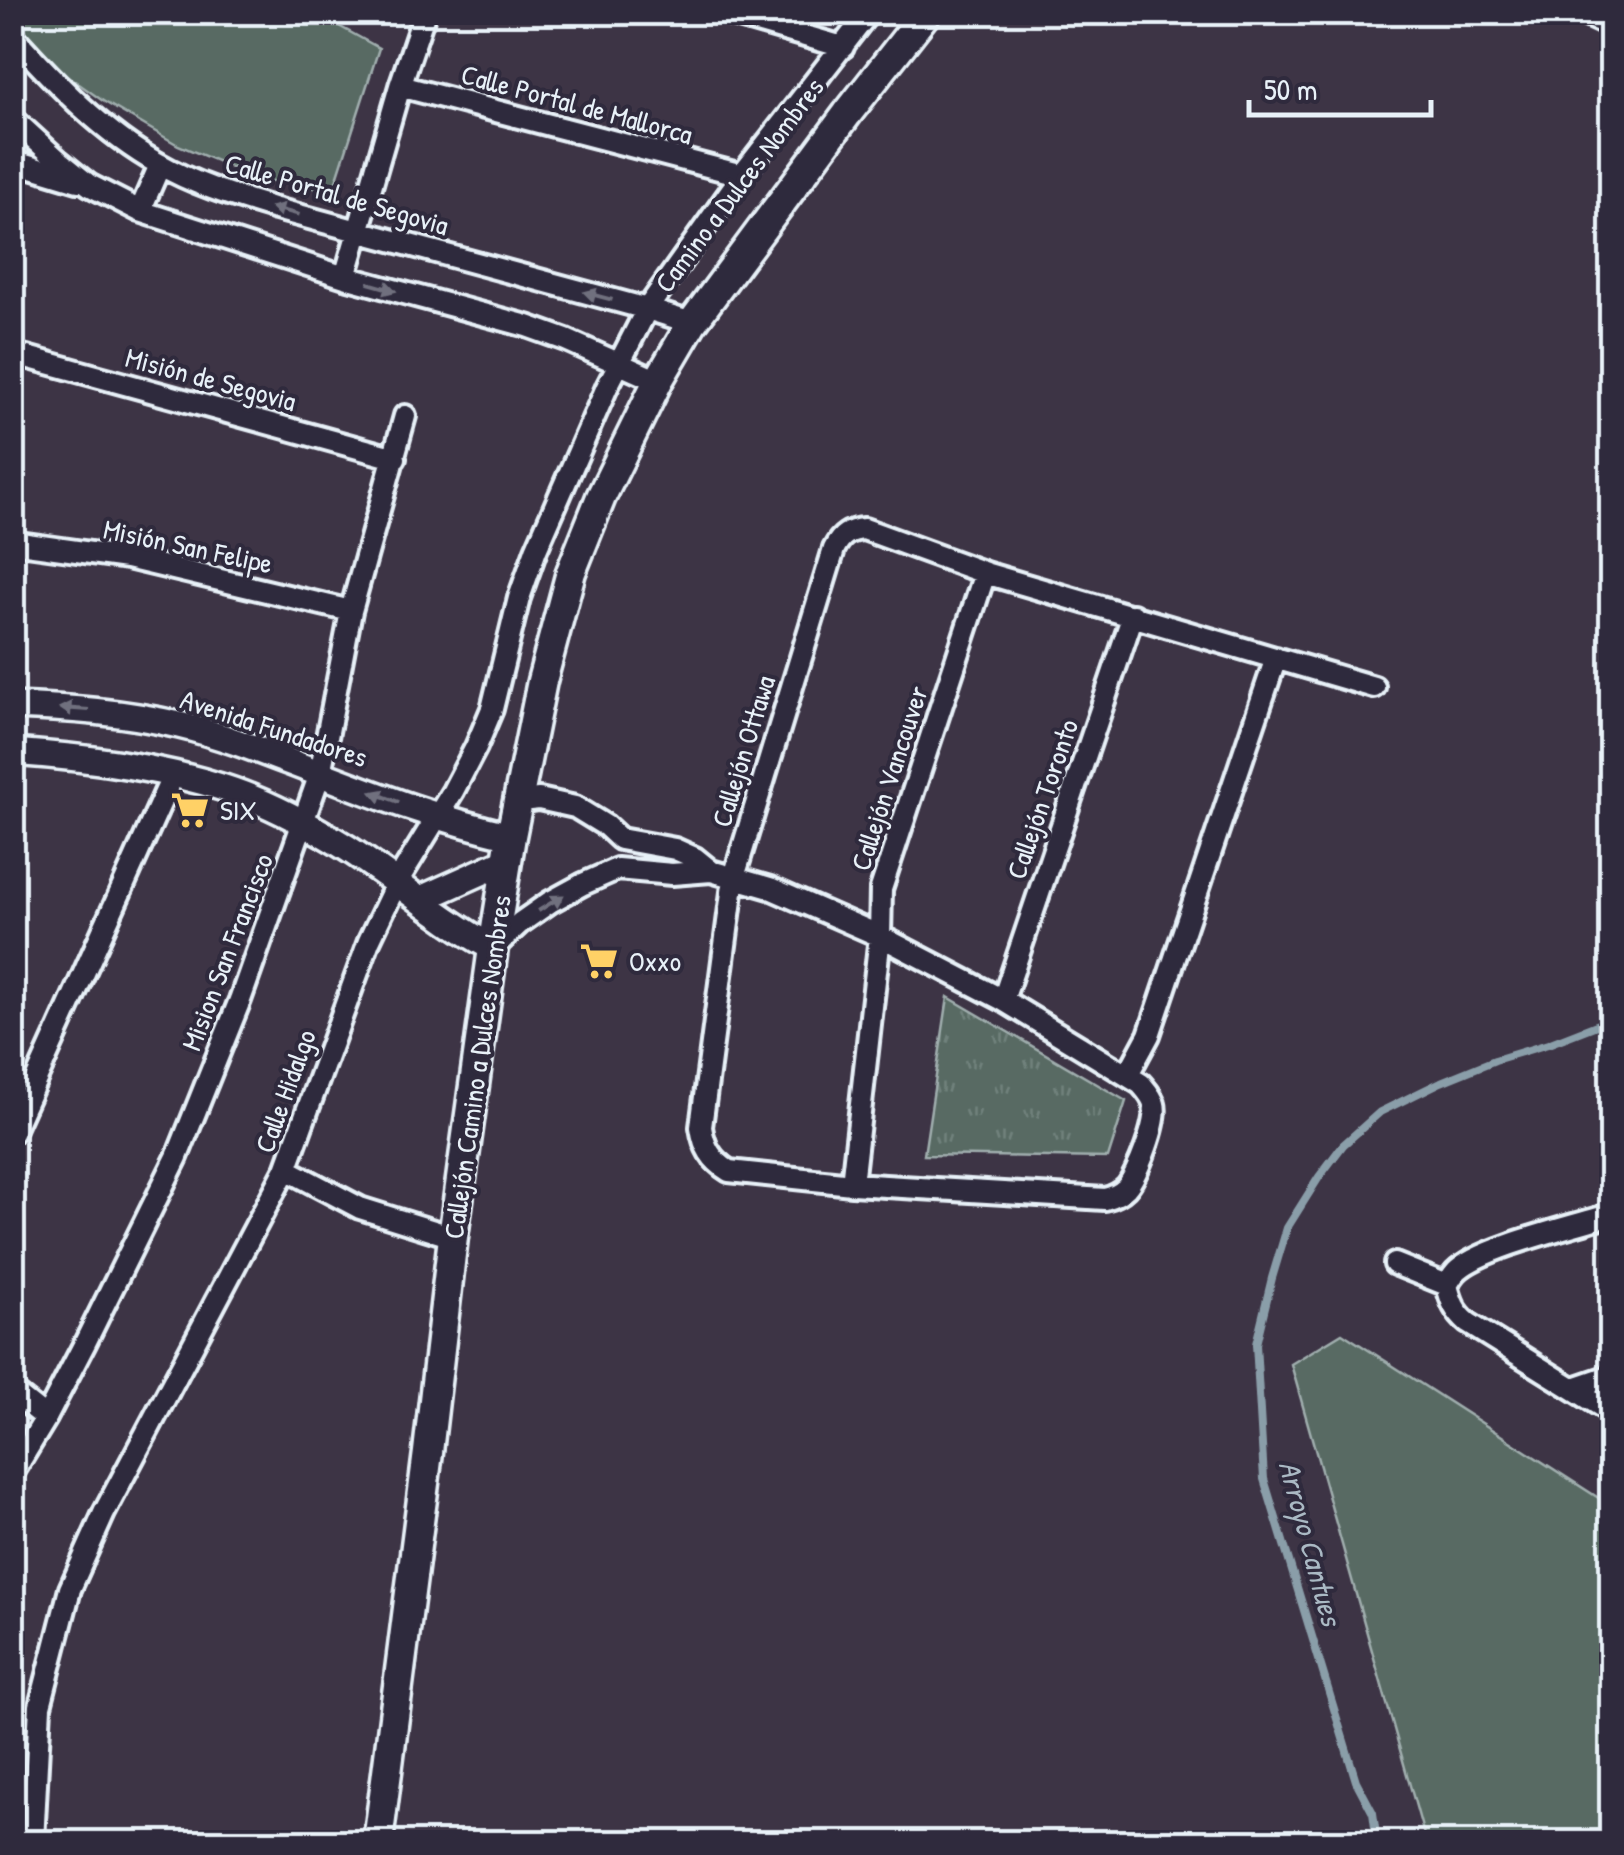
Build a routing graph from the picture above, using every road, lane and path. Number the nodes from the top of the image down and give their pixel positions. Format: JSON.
{"nodes":[{"id":1,"x":425,"y":12,"type":"edge"},
{"id":2,"x":722,"y":12,"type":"edge"},
{"id":3,"x":869,"y":12,"type":"edge"},
{"id":4,"x":927,"y":12,"type":"edge"},
{"id":5,"x":1580,"y":12,"type":"edge"},
{"id":6,"x":1609,"y":22,"type":"edge"},
{"id":7,"x":12,"y":35,"type":"edge"},
{"id":8,"x":842,"y":47,"type":"junction"},
{"id":9,"x":400,"y":86,"type":"junction"},
{"id":10,"x":12,"y":118,"type":"edge"},
{"id":11,"x":12,"y":161,"type":"edge"},
{"id":12,"x":160,"y":165,"type":"junction"},
{"id":13,"x":742,"y":174,"type":"junction"},
{"id":14,"x":89,"y":185,"type":"junction"},
{"id":15,"x":140,"y":212,"type":"junction"},
{"id":16,"x":358,"y":230,"type":"junction"},
{"id":17,"x":345,"y":277,"type":"junction"},
{"id":18,"x":647,"y":309,"type":"junction"},
{"id":19,"x":692,"y":324,"type":"junction"},
{"id":20,"x":12,"y":353,"type":"edge"},
{"id":21,"x":618,"y":362,"type":"junction"},
{"id":22,"x":658,"y":381,"type":"junction"},
{"id":23,"x":406,"y":416,"type":"dead end"},
{"id":24,"x":395,"y":458,"type":"junction"},
{"id":25,"x":12,"y":542,"type":"edge"},
{"id":26,"x":985,"y":572,"type":"junction"},
{"id":27,"x":351,"y":612,"type":"junction"},
{"id":28,"x":1133,"y":615,"type":"junction"},
{"id":29,"x":1276,"y":658,"type":"junction"},
{"id":30,"x":1374,"y":687,"type":"dead end"},
{"id":31,"x":12,"y":706,"type":"edge"},
{"id":32,"x":13,"y":753,"type":"edge"},
{"id":33,"x":320,"y":774,"type":"junction"},
{"id":34,"x":173,"y":776,"type":"junction"},
{"id":35,"x":520,"y":800,"type":"junction"},
{"id":36,"x":438,"y":816,"type":"junction"},
{"id":37,"x":304,"y":823,"type":"junction"},
{"id":38,"x":620,"y":839,"type":"junction"},
{"id":39,"x":510,"y":848,"type":"junction"},
{"id":40,"x":617,"y":869,"type":"junction"},
{"id":41,"x":711,"y":871,"type":"junction"},
{"id":42,"x":734,"y":877,"type":"junction"},
{"id":43,"x":398,"y":882,"type":"junction"},
{"id":44,"x":420,"y":899,"type":"junction"},
{"id":45,"x":880,"y":936,"type":"junction"},
{"id":46,"x":492,"y":948,"type":"junction"},
{"id":47,"x":1003,"y":1000,"type":"junction"},
{"id":48,"x":1128,"y":1074,"type":"junction"},
{"id":49,"x":12,"y":1133,"type":"edge"},
{"id":50,"x":286,"y":1169,"type":"junction"},
{"id":51,"x":852,"y":1184,"type":"junction"},
{"id":52,"x":1612,"y":1214,"type":"edge"},
{"id":53,"x":453,"y":1238,"type":"junction"},
{"id":54,"x":1395,"y":1264,"type":"dead end"},
{"id":55,"x":1448,"y":1285,"type":"junction"},
{"id":56,"x":1612,"y":1375,"type":"edge"},
{"id":57,"x":1574,"y":1388,"type":"junction"},
{"id":58,"x":12,"y":1392,"type":"edge"},
{"id":59,"x":1612,"y":1413,"type":"edge"},
{"id":60,"x":46,"y":1418,"type":"junction"},
{"id":61,"x":12,"y":1474,"type":"edge"},
{"id":62,"x":33,"y":1842,"type":"edge"},
{"id":63,"x":378,"y":1842,"type":"edge"}],
"edges":[{"from":1,"to":9,"type":"street"},
{"from":2,"to":8,"type":"street"},
{"from":3,"to":8,"type":"street","name":"Camino a Dulces Nombres"},
{"from":4,"to":19,"type":"main road","name":"Camino a Dulces Nombres"},
{"from":5,"to":6,"type":"street"},
{"from":7,"to":12,"type":"street","name":"Calle Portal de Segovia"},
{"from":8,"to":13,"type":"street","name":"Camino a Dulces Nombres"},
{"from":9,"to":13,"type":"street","name":"Calle Portal de Mallorca"},
{"from":9,"to":16,"type":"street"},
{"from":10,"to":14,"type":"street"},
{"from":11,"to":14,"type":"street"},
{"from":12,"to":15,"type":"street"},
{"from":16,"to":12,"type":"street","name":"Calle Portal de Segovia","one_way":true},
{"from":13,"to":18,"type":"street","name":"Camino a Dulces Nombres"},
{"from":14,"to":15,"type":"street"},
{"from":15,"to":17,"type":"street"},
{"from":16,"to":17,"type":"street"},
{"from":18,"to":16,"type":"street","name":"Calle Portal de Segovia","one_way":true},
{"from":17,"to":21,"type":"street","one_way":true},
{"from":18,"to":19,"type":"street","name":"Calle Portal de Segovia"},
{"from":18,"to":21,"type":"street","name":"Camino a Dulces Nombres"},
{"from":19,"to":22,"type":"main road","name":"Callejón Camino a Dulces Nombres"},
{"from":20,"to":24,"type":"street","name":"Misión de Segovia"},
{"from":21,"to":22,"type":"street"},
{"from":21,"to":36,"type":"street","name":"Calle Hidalgo"},
{"from":22,"to":35,"type":"main road","name":"Callejón Camino a Dulces Nombres"},
{"from":23,"to":24,"type":"street","name":"Mision San Francisco"},
{"from":24,"to":27,"type":"street","name":"Mision San Francisco"},
{"from":25,"to":27,"type":"street","name":"Misión San Felipe"},
{"from":26,"to":28,"type":"street","name":"Callejón Ottawa"},
{"from":26,"to":42,"type":"street","name":"Callejón Ottawa"},
{"from":26,"to":45,"type":"street","name":"Callejón Vancouver"},
{"from":27,"to":33,"type":"street","name":"Mision San Francisco"},
{"from":28,"to":29,"type":"street","name":"Callejón Ottawa"},
{"from":28,"to":47,"type":"street","name":"Callejón Toronto"},
{"from":29,"to":30,"type":"street","name":"Callejón Ottawa"},
{"from":29,"to":48,"type":"street"},
{"from":33,"to":31,"type":"street","name":"Avenida Fundadores","one_way":true},
{"from":32,"to":34,"type":"street"},
{"from":36,"to":33,"type":"street","name":"Avenida Fundadores","one_way":true},
{"from":33,"to":37,"type":"street","name":"Mision San Francisco"},
{"from":34,"to":37,"type":"street"},
{"from":34,"to":49,"type":"street"},
{"from":35,"to":38,"type":"street"},
{"from":35,"to":39,"type":"main road","name":"Callejón Camino a Dulces Nombres"},
{"from":36,"to":39,"type":"street","name":"Avenida Fundadores"},
{"from":36,"to":43,"type":"street","name":"Calle Hidalgo"},
{"from":37,"to":43,"type":"street"},
{"from":37,"to":60,"type":"street","name":"Mision San Francisco"},
{"from":38,"to":40,"type":"street"},
{"from":38,"to":41,"type":"street"},
{"from":39,"to":44,"type":"street"},
{"from":39,"to":46,"type":"main road","name":"Callejón Camino a Dulces Nombres"},
{"from":40,"to":41,"type":"street"},
{"from":46,"to":40,"type":"street","one_way":true},
{"from":41,"to":42,"type":"street"},
{"from":42,"to":45,"type":"street"},
{"from":42,"to":51,"type":"street","name":"Callejón Ottawa"},
{"from":43,"to":44,"type":"street"},
{"from":43,"to":50,"type":"street","name":"Calle Hidalgo"},
{"from":44,"to":46,"type":"street"},
{"from":45,"to":47,"type":"street"},
{"from":45,"to":51,"type":"street","name":"Callejón Vancouver"},
{"from":46,"to":53,"type":"main road","name":"Callejón Camino a Dulces Nombres"},
{"from":47,"to":48,"type":"street"},
{"from":48,"to":51,"type":"street","name":"Callejón Ottawa"},
{"from":50,"to":53,"type":"street"},
{"from":50,"to":62,"type":"street","name":"Calle Hidalgo"},
{"from":52,"to":55,"type":"street"},
{"from":53,"to":63,"type":"main road","name":"Callejón Camino a Dulces Nombres"},
{"from":54,"to":55,"type":"street"},
{"from":55,"to":57,"type":"street"},
{"from":56,"to":57,"type":"street"},
{"from":57,"to":59,"type":"street"},
{"from":58,"to":60,"type":"street"},
{"from":60,"to":61,"type":"street","name":"Mision San Francisco"}]}
